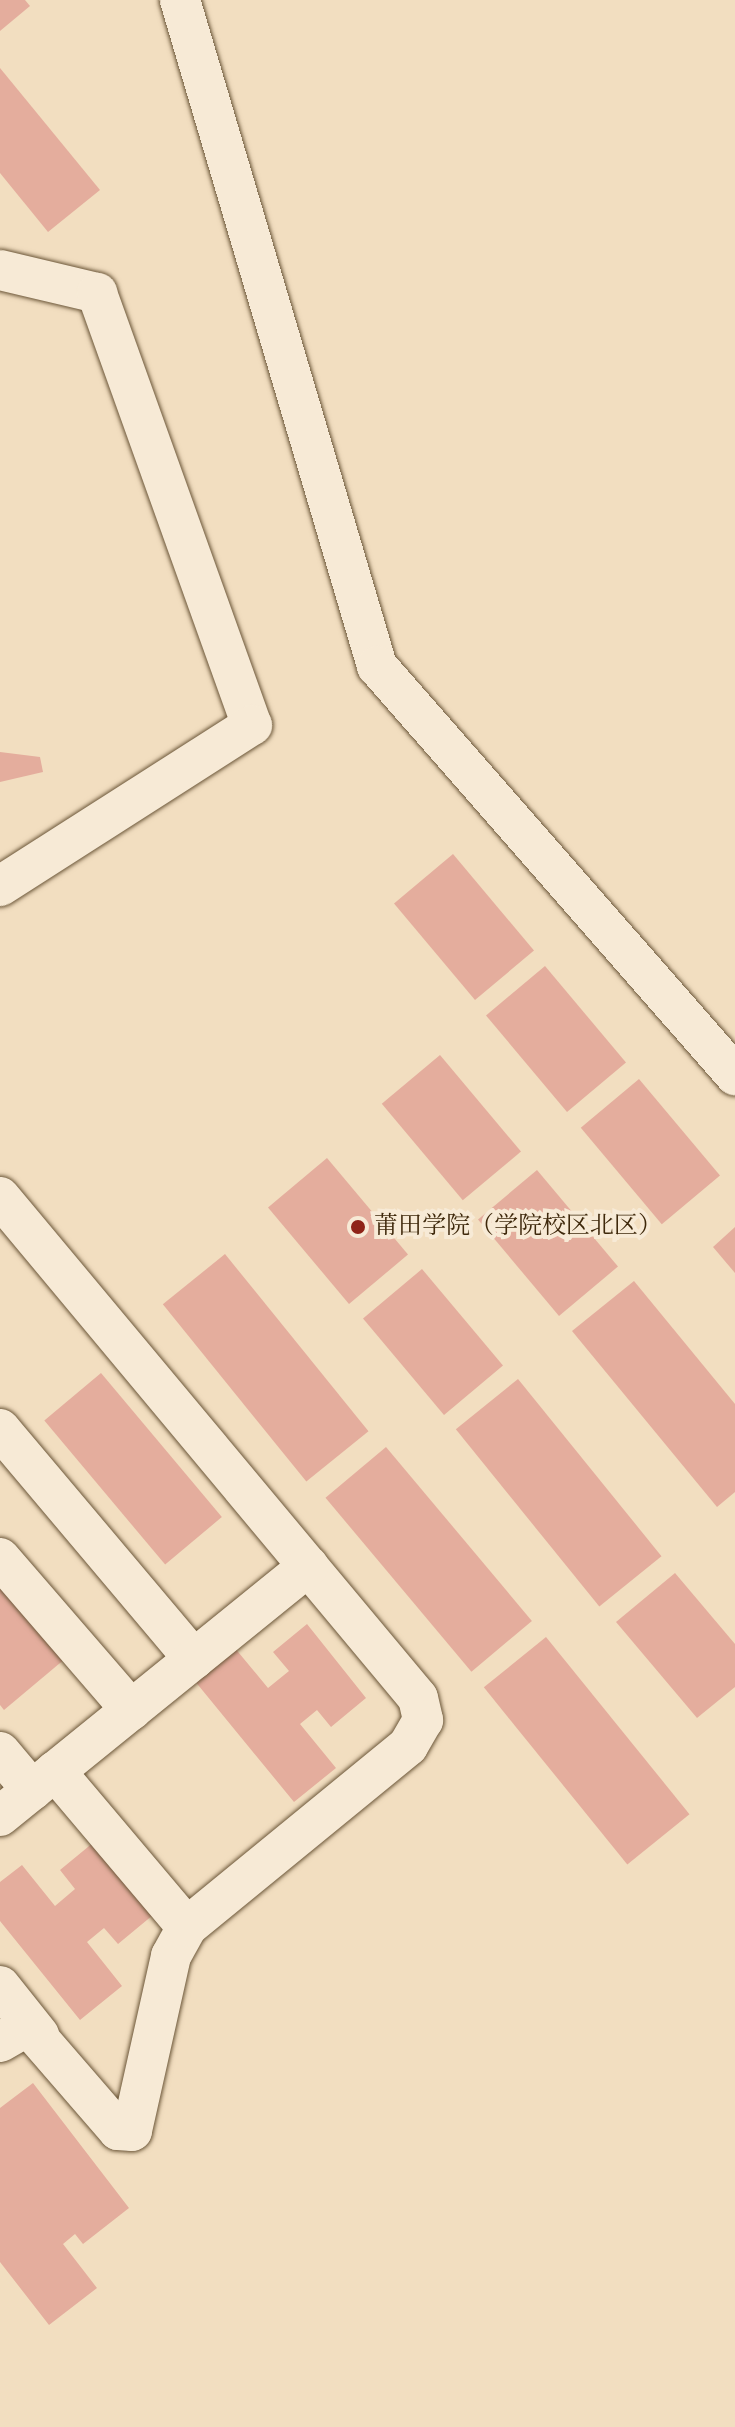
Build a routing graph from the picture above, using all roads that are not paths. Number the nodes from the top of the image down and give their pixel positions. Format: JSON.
{"nodes":[{"id":1,"x":180,"y":0,"type":"edge"},
{"id":2,"x":0,"y":270,"type":"edge"},
{"id":3,"x":0,"y":886,"type":"edge"},
{"id":4,"x":735,"y":1075,"type":"edge"},
{"id":5,"x":0,"y":1197,"type":"edge"},
{"id":6,"x":0,"y":1429,"type":"edge"},
{"id":7,"x":0,"y":1558,"type":"edge"},
{"id":8,"x":309,"y":1566,"type":"junction"},
{"id":9,"x":194,"y":1659,"type":"junction"},
{"id":10,"x":131,"y":1710,"type":"junction"},
{"id":11,"x":0,"y":1752,"type":"edge"},
{"id":12,"x":44,"y":1781,"type":"junction"},
{"id":13,"x":0,"y":1816,"type":"edge"},
{"id":14,"x":187,"y":1927,"type":"junction"},
{"id":15,"x":0,"y":1986,"type":"edge"},
{"id":16,"x":39,"y":2035,"type":"junction"},
{"id":17,"x":0,"y":2042,"type":"edge"}],
"edges":[{"from":1,"to":4,"type":"street"},
{"from":2,"to":3,"type":"street"},
{"from":5,"to":8,"type":"street"},
{"from":6,"to":9,"type":"street"},
{"from":7,"to":10,"type":"street"},
{"from":8,"to":9,"type":"street"},
{"from":8,"to":14,"type":"street"},
{"from":9,"to":10,"type":"street"},
{"from":10,"to":12,"type":"street"},
{"from":11,"to":12,"type":"street"},
{"from":12,"to":13,"type":"street"},
{"from":12,"to":14,"type":"street"},
{"from":14,"to":16,"type":"street"},
{"from":15,"to":16,"type":"street"},
{"from":16,"to":17,"type":"street"}]}
